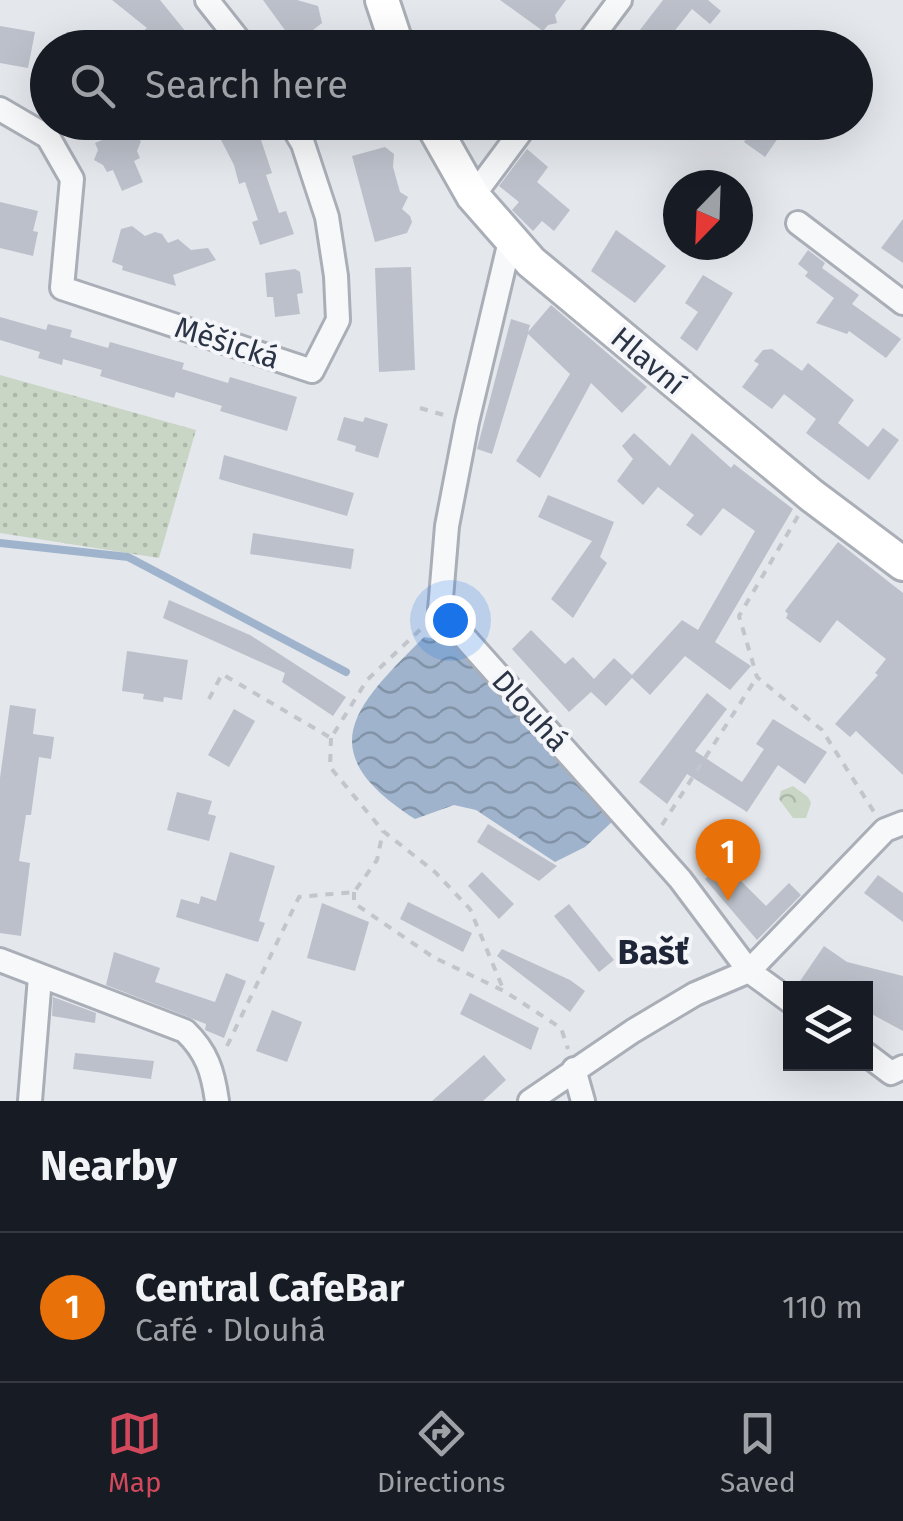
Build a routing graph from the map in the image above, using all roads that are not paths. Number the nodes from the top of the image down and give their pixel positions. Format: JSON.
{"nodes":[{"id":1,"x":207,"y":0,"type":"edge"},
{"id":2,"x":382,"y":0,"type":"edge"},
{"id":3,"x":620,"y":0,"type":"edge"},
{"id":4,"x":231,"y":30,"type":"edge"},
{"id":5,"x":392,"y":30,"type":"edge"},
{"id":6,"x":598,"y":30,"type":"edge"},
{"id":7,"x":0,"y":109,"type":"edge"},
{"id":8,"x":30,"y":126,"type":"edge"},
{"id":9,"x":50,"y":140,"type":"edge"},
{"id":10,"x":300,"y":140,"type":"edge"},
{"id":11,"x":442,"y":140,"type":"edge"},
{"id":12,"x":515,"y":140,"type":"edge"},
{"id":13,"x":473,"y":196,"type":"junction"},
{"id":14,"x":798,"y":223,"type":"dead end"},
{"id":15,"x":510,"y":242,"type":"junction"},
{"id":16,"x":903,"y":303,"type":"edge"},
{"id":17,"x":903,"y":564,"type":"edge"},
{"id":18,"x":894,"y":826,"type":"edge"},
{"id":19,"x":0,"y":960,"type":"edge"},
{"id":20,"x":749,"y":971,"type":"junction"},
{"id":21,"x":40,"y":977,"type":"junction"},
{"id":22,"x":783,"y":996,"type":"edge"},
{"id":23,"x":873,"y":1059,"type":"edge"},
{"id":24,"x":903,"y":1068,"type":"edge"},
{"id":25,"x":574,"y":1069,"type":"junction"},
{"id":26,"x":30,"y":1101,"type":"edge"},
{"id":27,"x":217,"y":1101,"type":"edge"},
{"id":28,"x":530,"y":1101,"type":"edge"},
{"id":29,"x":583,"y":1101,"type":"edge"}],
"edges":[{"from":1,"to":4,"type":"street"},
{"from":2,"to":5,"type":"street"},
{"from":3,"to":6,"type":"street"},
{"from":7,"to":8,"type":"street","name":"Měšická"},
{"from":9,"to":10,"type":"street","name":"Měšická"},
{"from":11,"to":13,"type":"street","name":"Hlavní"},
{"from":12,"to":13,"type":"street"},
{"from":13,"to":15,"type":"street","name":"Hlavní"},
{"from":14,"to":16,"type":"street"},
{"from":15,"to":17,"type":"street","name":"Hlavní"},
{"from":15,"to":20,"type":"street","name":"Dlouhá"},
{"from":18,"to":20,"type":"street"},
{"from":19,"to":21,"type":"street"},
{"from":20,"to":22,"type":"street","name":"Dlouhá"},
{"from":20,"to":25,"type":"street"},
{"from":21,"to":26,"type":"street"},
{"from":21,"to":27,"type":"street"},
{"from":23,"to":24,"type":"street"},
{"from":25,"to":28,"type":"street"},
{"from":25,"to":29,"type":"street"}]}
